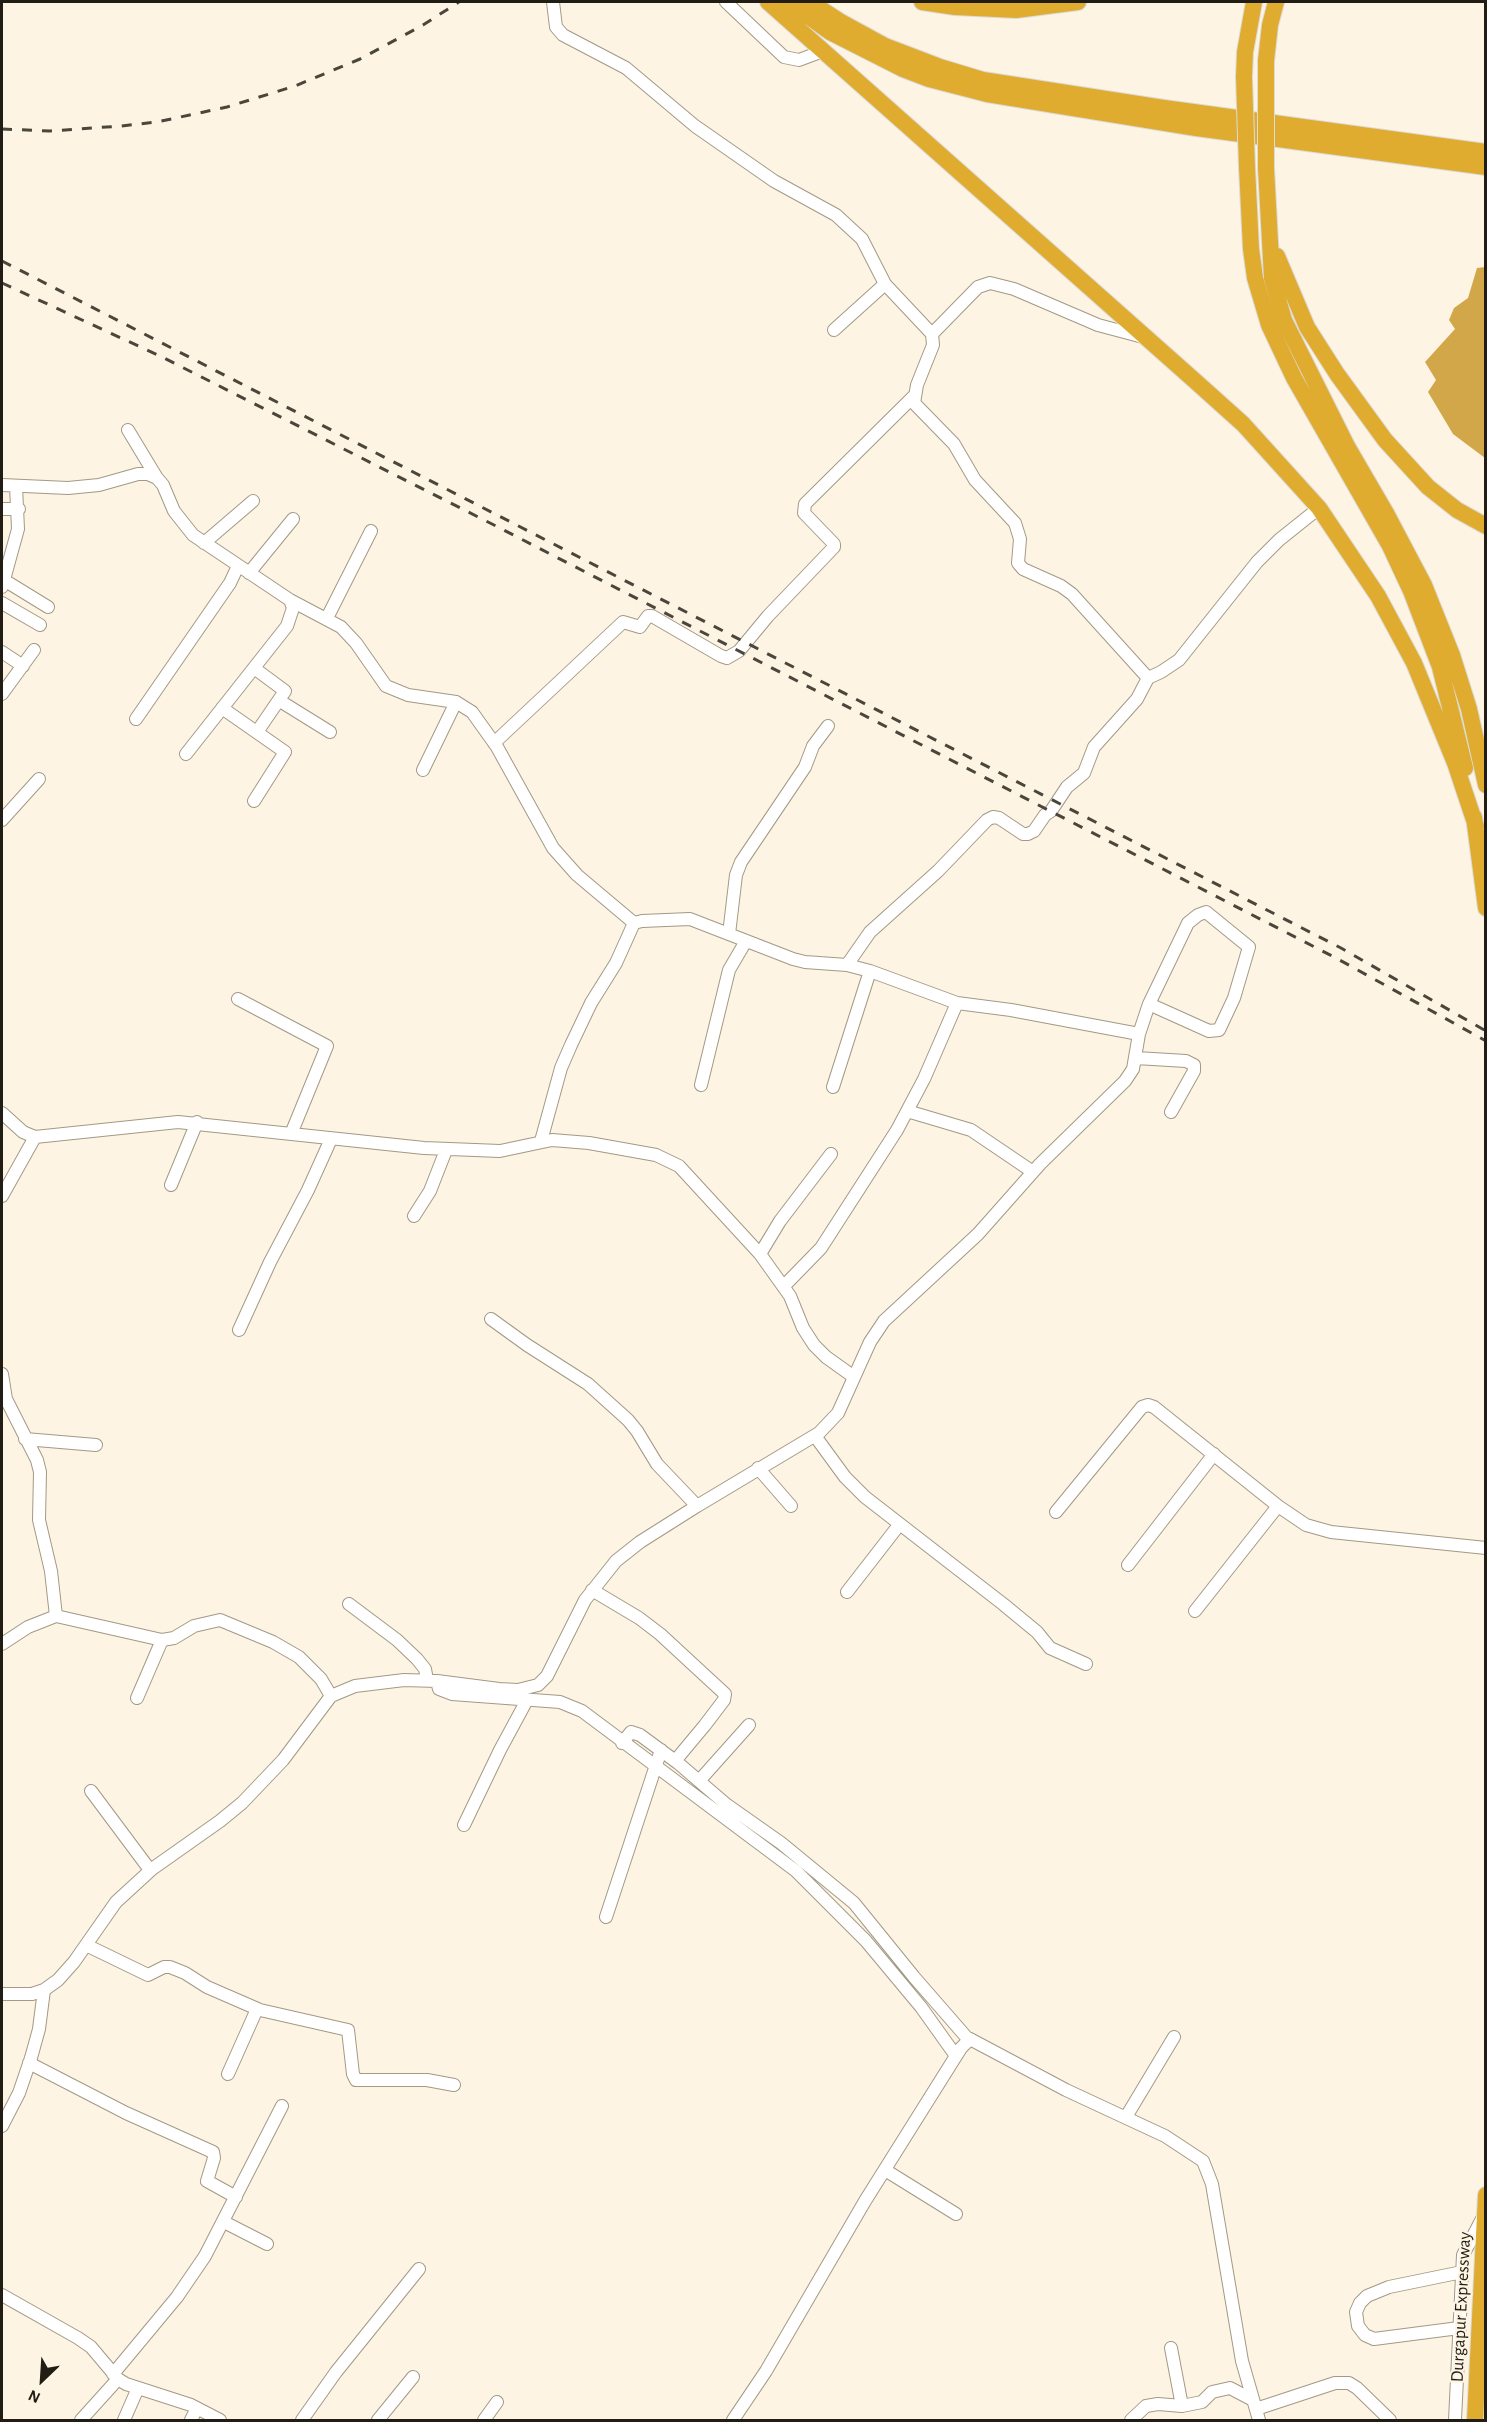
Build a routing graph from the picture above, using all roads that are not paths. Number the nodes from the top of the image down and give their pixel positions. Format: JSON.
{"nodes":[{"id":1,"x":553,"y":2,"type":"edge"},
{"id":2,"x":726,"y":2,"type":"edge"},
{"id":3,"x":768,"y":2,"type":"edge"},
{"id":4,"x":788,"y":2,"type":"edge"},
{"id":5,"x":810,"y":2,"type":"edge"},
{"id":6,"x":922,"y":2,"type":"edge"},
{"id":7,"x":1078,"y":2,"type":"edge"},
{"id":8,"x":1254,"y":2,"type":"edge"},
{"id":9,"x":1276,"y":2,"type":"edge"},
{"id":10,"x":823,"y":51,"type":"junction"},
{"id":11,"x":1485,"y":152,"type":"edge"},
{"id":12,"x":1485,"y":167,"type":"edge"},
{"id":13,"x":1270,"y":235,"type":"junction"},
{"id":14,"x":885,"y":284,"type":"junction"},
{"id":15,"x":834,"y":330,"type":"dead end"},
{"id":16,"x":932,"y":334,"type":"junction"},
{"id":17,"x":1144,"y":337,"type":"junction"},
{"id":18,"x":915,"y":395,"type":"junction"},
{"id":19,"x":128,"y":430,"type":"dead end"},
{"id":20,"x":157,"y":478,"type":"junction"},
{"id":21,"x":2,"y":485,"type":"edge"},
{"id":22,"x":17,"y":496,"type":"junction"},
{"id":23,"x":253,"y":501,"type":"dead end"},
{"id":24,"x":1318,"y":508,"type":"junction"},
{"id":25,"x":2,"y":509,"type":"edge"},
{"id":26,"x":293,"y":519,"type":"dead end"},
{"id":27,"x":1485,"y":526,"type":"edge"},
{"id":28,"x":371,"y":531,"type":"dead end"},
{"id":29,"x":204,"y":543,"type":"junction"},
{"id":30,"x":249,"y":573,"type":"junction"},
{"id":31,"x":235,"y":574,"type":"junction"},
{"id":32,"x":3,"y":583,"type":"edge"},
{"id":33,"x":2,"y":603,"type":"edge"},
{"id":34,"x":48,"y":608,"type":"dead end"},
{"id":35,"x":291,"y":609,"type":"junction"},
{"id":36,"x":327,"y":618,"type":"junction"},
{"id":37,"x":40,"y":625,"type":"dead end"},
{"id":38,"x":34,"y":650,"type":"dead end"},
{"id":39,"x":2,"y":652,"type":"edge"},
{"id":40,"x":23,"y":666,"type":"junction"},
{"id":41,"x":254,"y":668,"type":"junction"},
{"id":42,"x":1148,"y":678,"type":"junction"},
{"id":43,"x":2,"y":694,"type":"edge"},
{"id":44,"x":280,"y":701,"type":"junction"},
{"id":45,"x":454,"y":706,"type":"junction"},
{"id":46,"x":222,"y":708,"type":"junction"},
{"id":47,"x":136,"y":718,"type":"dead end"},
{"id":48,"x":828,"y":726,"type":"dead end"},
{"id":49,"x":257,"y":732,"type":"junction"},
{"id":50,"x":330,"y":732,"type":"dead end"},
{"id":51,"x":494,"y":743,"type":"junction"},
{"id":52,"x":186,"y":754,"type":"dead end"},
{"id":53,"x":423,"y":770,"type":"dead end"},
{"id":54,"x":39,"y":780,"type":"dead end"},
{"id":55,"x":1485,"y":785,"type":"edge"},
{"id":56,"x":254,"y":801,"type":"dead end"},
{"id":57,"x":2,"y":819,"type":"edge"},
{"id":58,"x":1476,"y":825,"type":"junction"},
{"id":59,"x":1485,"y":908,"type":"edge"},
{"id":60,"x":632,"y":929,"type":"junction"},
{"id":61,"x":729,"y":934,"type":"junction"},
{"id":62,"x":741,"y":949,"type":"junction"},
{"id":63,"x":847,"y":965,"type":"junction"},
{"id":64,"x":869,"y":977,"type":"junction"},
{"id":65,"x":238,"y":999,"type":"dead end"},
{"id":66,"x":1149,"y":1004,"type":"junction"},
{"id":67,"x":954,"y":1010,"type":"junction"},
{"id":68,"x":1138,"y":1045,"type":"junction"},
{"id":69,"x":702,"y":1085,"type":"dead end"},
{"id":70,"x":833,"y":1087,"type":"dead end"},
{"id":71,"x":907,"y":1111,"type":"junction"},
{"id":72,"x":1171,"y":1112,"type":"dead end"},
{"id":73,"x":2,"y":1113,"type":"edge"},
{"id":74,"x":197,"y":1122,"type":"junction"},
{"id":75,"x":291,"y":1134,"type":"junction"},
{"id":76,"x":34,"y":1137,"type":"junction"},
{"id":77,"x":331,"y":1139,"type":"junction"},
{"id":78,"x":541,"y":1141,"type":"junction"},
{"id":79,"x":446,"y":1150,"type":"junction"},
{"id":80,"x":831,"y":1154,"type":"dead end"},
{"id":81,"x":1033,"y":1172,"type":"junction"},
{"id":82,"x":171,"y":1185,"type":"dead end"},
{"id":83,"x":2,"y":1196,"type":"edge"},
{"id":84,"x":414,"y":1216,"type":"dead end"},
{"id":85,"x":760,"y":1254,"type":"junction"},
{"id":86,"x":784,"y":1286,"type":"junction"},
{"id":87,"x":491,"y":1319,"type":"dead end"},
{"id":88,"x":239,"y":1330,"type":"dead end"},
{"id":89,"x":2,"y":1374,"type":"edge"},
{"id":90,"x":854,"y":1377,"type":"junction"},
{"id":91,"x":814,"y":1436,"type":"junction"},
{"id":92,"x":25,"y":1439,"type":"junction"},
{"id":93,"x":96,"y":1445,"type":"dead end"},
{"id":94,"x":1214,"y":1454,"type":"junction"},
{"id":95,"x":758,"y":1468,"type":"junction"},
{"id":96,"x":697,"y":1506,"type":"junction"},
{"id":97,"x":791,"y":1506,"type":"dead end"},
{"id":98,"x":1278,"y":1506,"type":"junction"},
{"id":99,"x":1056,"y":1512,"type":"dead end"},
{"id":100,"x":899,"y":1525,"type":"junction"},
{"id":101,"x":1485,"y":1548,"type":"edge"},
{"id":102,"x":1128,"y":1565,"type":"dead end"},
{"id":103,"x":592,"y":1590,"type":"junction"},
{"id":104,"x":847,"y":1592,"type":"dead end"},
{"id":105,"x":349,"y":1604,"type":"dead end"},
{"id":106,"x":1195,"y":1611,"type":"dead end"},
{"id":107,"x":56,"y":1616,"type":"junction"},
{"id":108,"x":162,"y":1640,"type":"junction"},
{"id":109,"x":2,"y":1644,"type":"edge"},
{"id":110,"x":1086,"y":1664,"type":"dead end"},
{"id":111,"x":432,"y":1681,"type":"junction"},
{"id":112,"x":331,"y":1696,"type":"junction"},
{"id":113,"x":137,"y":1698,"type":"dead end"},
{"id":114,"x":527,"y":1700,"type":"junction"},
{"id":115,"x":749,"y":1725,"type":"dead end"},
{"id":116,"x":622,"y":1743,"type":"junction"},
{"id":117,"x":661,"y":1750,"type":"junction"},
{"id":118,"x":675,"y":1761,"type":"junction"},
{"id":119,"x":654,"y":1767,"type":"junction"},
{"id":120,"x":699,"y":1781,"type":"junction"},
{"id":121,"x":92,"y":1791,"type":"dead end"},
{"id":122,"x":464,"y":1824,"type":"dead end"},
{"id":123,"x":150,"y":1870,"type":"junction"},
{"id":124,"x":606,"y":1917,"type":"dead end"},
{"id":125,"x":86,"y":1945,"type":"junction"},
{"id":126,"x":44,"y":1990,"type":"junction"},
{"id":127,"x":2,"y":1995,"type":"edge"},
{"id":128,"x":256,"y":2009,"type":"junction"},
{"id":129,"x":1174,"y":2037,"type":"dead end"},
{"id":130,"x":963,"y":2046,"type":"junction"},
{"id":131,"x":29,"y":2063,"type":"junction"},
{"id":132,"x":228,"y":2074,"type":"dead end"},
{"id":133,"x":454,"y":2085,"type":"dead end"},
{"id":134,"x":282,"y":2106,"type":"dead end"},
{"id":135,"x":1126,"y":2117,"type":"junction"},
{"id":136,"x":2,"y":2126,"type":"edge"},
{"id":137,"x":885,"y":2170,"type":"junction"},
{"id":138,"x":1485,"y":2195,"type":"edge"},
{"id":139,"x":236,"y":2198,"type":"junction"},
{"id":140,"x":1485,"y":2213,"type":"edge"},
{"id":141,"x":956,"y":2214,"type":"dead end"},
{"id":142,"x":224,"y":2222,"type":"junction"},
{"id":143,"x":267,"y":2244,"type":"dead end"},
{"id":144,"x":419,"y":2268,"type":"dead end"},
{"id":145,"x":1462,"y":2272,"type":"junction"},
{"id":146,"x":2,"y":2295,"type":"edge"},
{"id":147,"x":1459,"y":2328,"type":"junction"},
{"id":148,"x":1171,"y":2348,"type":"dead end"},
{"id":149,"x":115,"y":2376,"type":"junction"},
{"id":150,"x":413,"y":2377,"type":"dead end"},
{"id":151,"x":138,"y":2388,"type":"junction"},
{"id":152,"x":497,"y":2402,"type":"dead end"},
{"id":153,"x":1182,"y":2406,"type":"junction"},
{"id":154,"x":197,"y":2408,"type":"junction"},
{"id":155,"x":1256,"y":2410,"type":"edge"},
{"id":156,"x":81,"y":2421,"type":"edge"},
{"id":157,"x":124,"y":2421,"type":"edge"},
{"id":158,"x":191,"y":2421,"type":"edge"},
{"id":159,"x":220,"y":2421,"type":"edge"},
{"id":160,"x":302,"y":2421,"type":"edge"},
{"id":161,"x":378,"y":2421,"type":"edge"},
{"id":162,"x":484,"y":2421,"type":"edge"},
{"id":163,"x":733,"y":2421,"type":"edge"},
{"id":164,"x":1131,"y":2421,"type":"edge"},
{"id":165,"x":1390,"y":2421,"type":"edge"},
{"id":166,"x":1455,"y":2421,"type":"edge"},
{"id":167,"x":1476,"y":2421,"type":"edge"}],
"edges":[{"from":1,"to":14,"type":"street"},
{"from":2,"to":10,"type":"street"},
{"from":3,"to":10,"type":"highway"},
{"from":4,"to":12,"type":"highway"},
{"from":5,"to":11,"type":"highway"},
{"from":6,"to":7,"type":"highway"},
{"from":8,"to":58,"type":"highway","bridge":true},
{"from":9,"to":13,"type":"highway","bridge":true},
{"from":10,"to":17,"type":"highway"},
{"from":13,"to":27,"type":"highway"},
{"from":13,"to":55,"type":"highway"},
{"from":14,"to":15,"type":"street"},
{"from":14,"to":16,"type":"street"},
{"from":16,"to":17,"type":"street"},
{"from":16,"to":18,"type":"street"},
{"from":17,"to":24,"type":"highway"},
{"from":18,"to":42,"type":"street"},
{"from":18,"to":51,"type":"street"},
{"from":19,"to":20,"type":"street"},
{"from":20,"to":22,"type":"street"},
{"from":20,"to":29,"type":"street"},
{"from":21,"to":22,"type":"street"},
{"from":22,"to":25,"type":"street"},
{"from":22,"to":32,"type":"street"},
{"from":23,"to":29,"type":"street"},
{"from":24,"to":42,"type":"street"},
{"from":24,"to":58,"type":"highway"},
{"from":26,"to":30,"type":"street"},
{"from":28,"to":36,"type":"street"},
{"from":29,"to":31,"type":"street"},
{"from":30,"to":31,"type":"street"},
{"from":30,"to":35,"type":"street"},
{"from":31,"to":47,"type":"street"},
{"from":32,"to":34,"type":"street"},
{"from":33,"to":37,"type":"street"},
{"from":35,"to":36,"type":"street"},
{"from":35,"to":41,"type":"street"},
{"from":36,"to":45,"type":"street"},
{"from":38,"to":40,"type":"street"},
{"from":39,"to":40,"type":"street"},
{"from":40,"to":43,"type":"street"},
{"from":41,"to":44,"type":"street"},
{"from":41,"to":46,"type":"street"},
{"from":42,"to":63,"type":"street"},
{"from":44,"to":49,"type":"street"},
{"from":44,"to":50,"type":"street"},
{"from":45,"to":51,"type":"street"},
{"from":45,"to":53,"type":"street"},
{"from":46,"to":49,"type":"street"},
{"from":46,"to":52,"type":"street"},
{"from":48,"to":61,"type":"street"},
{"from":49,"to":56,"type":"street"},
{"from":51,"to":60,"type":"street"},
{"from":54,"to":57,"type":"street"},
{"from":58,"to":59,"type":"highway"},
{"from":60,"to":61,"type":"street"},
{"from":60,"to":78,"type":"street"},
{"from":61,"to":62,"type":"street"},
{"from":62,"to":63,"type":"street"},
{"from":62,"to":69,"type":"street"},
{"from":63,"to":64,"type":"street"},
{"from":64,"to":67,"type":"street"},
{"from":64,"to":70,"type":"street"},
{"from":65,"to":75,"type":"street"},
{"from":66,"to":66,"type":"street"},
{"from":66,"to":68,"type":"street"},
{"from":67,"to":68,"type":"street"},
{"from":67,"to":71,"type":"street"},
{"from":68,"to":72,"type":"street"},
{"from":68,"to":81,"type":"street"},
{"from":71,"to":81,"type":"street"},
{"from":71,"to":86,"type":"street"},
{"from":73,"to":76,"type":"street"},
{"from":74,"to":75,"type":"street"},
{"from":74,"to":76,"type":"street"},
{"from":74,"to":82,"type":"street"},
{"from":75,"to":77,"type":"street"},
{"from":76,"to":83,"type":"street"},
{"from":77,"to":79,"type":"street"},
{"from":77,"to":88,"type":"street"},
{"from":78,"to":79,"type":"street"},
{"from":78,"to":85,"type":"street"},
{"from":79,"to":84,"type":"street"},
{"from":80,"to":85,"type":"street"},
{"from":81,"to":90,"type":"street"},
{"from":85,"to":86,"type":"street"},
{"from":86,"to":90,"type":"street"},
{"from":87,"to":96,"type":"street"},
{"from":89,"to":92,"type":"street"},
{"from":90,"to":91,"type":"street"},
{"from":91,"to":95,"type":"street"},
{"from":91,"to":100,"type":"street"},
{"from":92,"to":93,"type":"street"},
{"from":92,"to":107,"type":"street"},
{"from":94,"to":98,"type":"street"},
{"from":94,"to":99,"type":"street"},
{"from":94,"to":102,"type":"street"},
{"from":95,"to":96,"type":"street"},
{"from":95,"to":97,"type":"street"},
{"from":96,"to":103,"type":"street"},
{"from":98,"to":101,"type":"street"},
{"from":98,"to":106,"type":"street"},
{"from":100,"to":104,"type":"street"},
{"from":100,"to":110,"type":"street"},
{"from":103,"to":111,"type":"street"},
{"from":103,"to":118,"type":"street"},
{"from":105,"to":111,"type":"street"},
{"from":107,"to":108,"type":"street"},
{"from":107,"to":109,"type":"street"},
{"from":108,"to":112,"type":"street"},
{"from":108,"to":113,"type":"street"},
{"from":111,"to":112,"type":"street"},
{"from":111,"to":114,"type":"street"},
{"from":112,"to":123,"type":"street"},
{"from":114,"to":116,"type":"street"},
{"from":114,"to":122,"type":"street"},
{"from":115,"to":120,"type":"street"},
{"from":116,"to":117,"type":"street"},
{"from":116,"to":119,"type":"street"},
{"from":117,"to":118,"type":"street"},
{"from":117,"to":119,"type":"street"},
{"from":118,"to":120,"type":"street"},
{"from":119,"to":124,"type":"street"},
{"from":119,"to":130,"type":"street"},
{"from":120,"to":130,"type":"street"},
{"from":121,"to":123,"type":"street"},
{"from":123,"to":125,"type":"street"},
{"from":125,"to":126,"type":"street"},
{"from":125,"to":128,"type":"street"},
{"from":126,"to":127,"type":"street"},
{"from":126,"to":131,"type":"street"},
{"from":128,"to":132,"type":"street"},
{"from":128,"to":133,"type":"street"},
{"from":129,"to":135,"type":"street"},
{"from":130,"to":135,"type":"street"},
{"from":130,"to":137,"type":"street"},
{"from":131,"to":136,"type":"street"},
{"from":131,"to":139,"type":"street"},
{"from":134,"to":139,"type":"street"},
{"from":135,"to":155,"type":"street"},
{"from":137,"to":141,"type":"street"},
{"from":137,"to":163,"type":"street"},
{"from":138,"to":140,"type":"highway","name":"Durgapur Expressway"},
{"from":139,"to":142,"type":"street"},
{"from":140,"to":145,"type":"street"},
{"from":140,"to":167,"type":"highway","name":"Durgapur Expressway"},
{"from":142,"to":143,"type":"street"},
{"from":142,"to":149,"type":"street"},
{"from":144,"to":160,"type":"street"},
{"from":145,"to":147,"type":"street"},
{"from":145,"to":147,"type":"street"},
{"from":146,"to":149,"type":"street"},
{"from":147,"to":166,"type":"street"},
{"from":148,"to":153,"type":"street"},
{"from":149,"to":151,"type":"street"},
{"from":149,"to":156,"type":"street"},
{"from":150,"to":161,"type":"street"},
{"from":151,"to":154,"type":"street"},
{"from":151,"to":157,"type":"street"},
{"from":152,"to":162,"type":"street"},
{"from":153,"to":155,"type":"street"},
{"from":153,"to":164,"type":"street"},
{"from":154,"to":158,"type":"street"},
{"from":154,"to":159,"type":"street"},
{"from":155,"to":165,"type":"street"}]}
